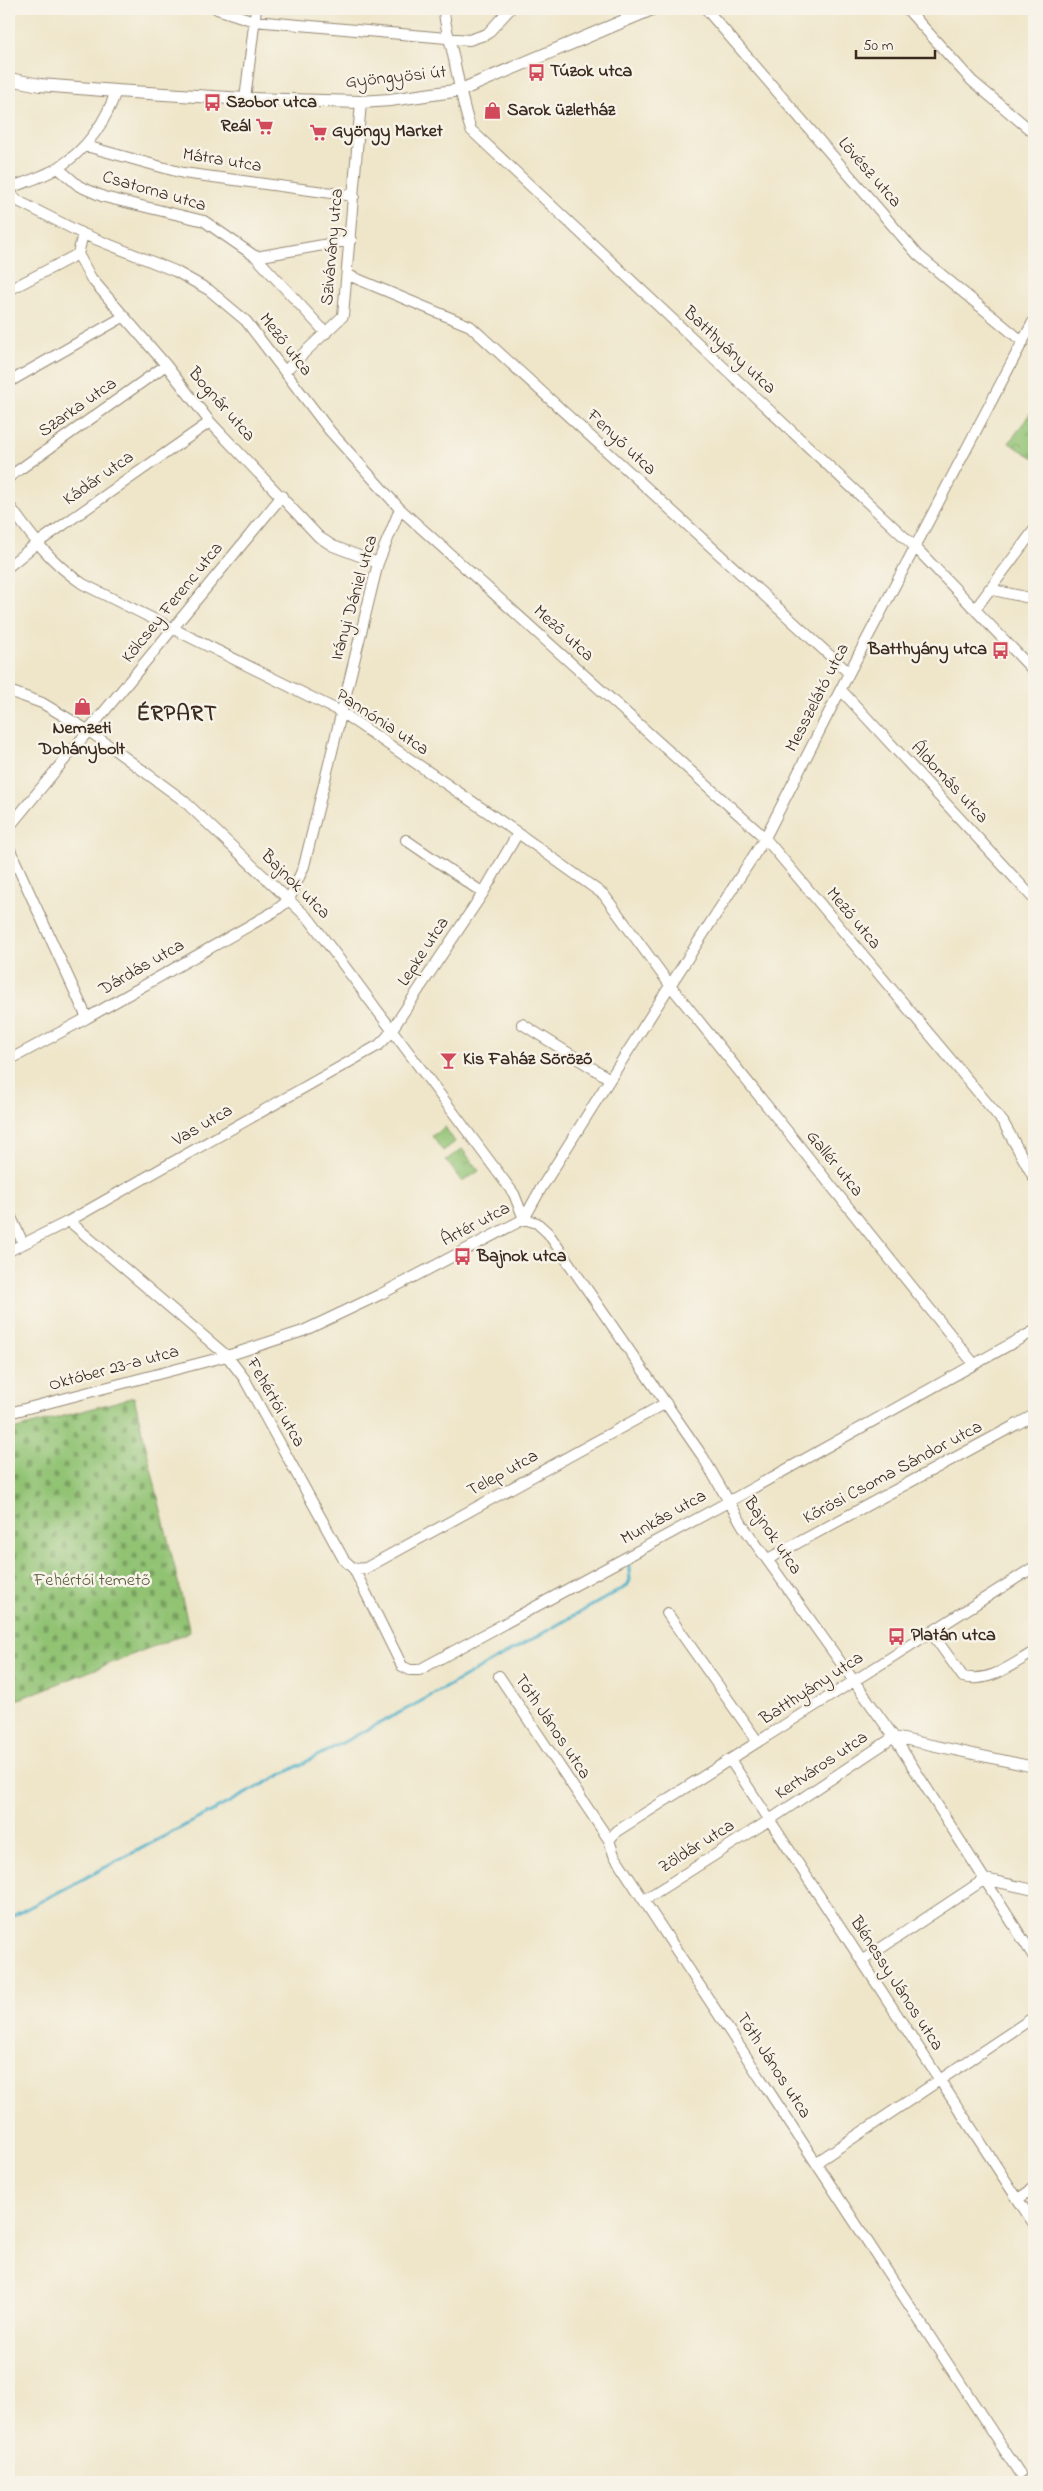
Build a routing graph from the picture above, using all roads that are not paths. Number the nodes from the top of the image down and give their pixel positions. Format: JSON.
{"nodes":[{"id":1,"x":216,"y":9,"type":"edge"},
{"id":2,"x":256,"y":9,"type":"edge"},
{"id":3,"x":444,"y":9,"type":"edge"},
{"id":4,"x":510,"y":9,"type":"edge"},
{"id":5,"x":652,"y":9,"type":"edge"},
{"id":6,"x":706,"y":9,"type":"edge"},
{"id":7,"x":907,"y":9,"type":"edge"},
{"id":8,"x":254,"y":22,"type":"junction"},
{"id":9,"x":450,"y":39,"type":"junction"},
{"id":10,"x":9,"y":79,"type":"edge"},
{"id":11,"x":461,"y":90,"type":"junction"},
{"id":12,"x":116,"y":91,"type":"junction"},
{"id":13,"x":245,"y":99,"type":"junction"},
{"id":14,"x":361,"y":102,"type":"junction"},
{"id":15,"x":1034,"y":133,"type":"edge"},
{"id":16,"x":86,"y":146,"type":"junction"},
{"id":17,"x":58,"y":168,"type":"junction"},
{"id":18,"x":9,"y":190,"type":"edge"},
{"id":19,"x":354,"y":196,"type":"junction"},
{"id":20,"x":84,"y":234,"type":"junction"},
{"id":21,"x":351,"y":240,"type":"junction"},
{"id":22,"x":78,"y":254,"type":"junction"},
{"id":23,"x":256,"y":258,"type":"junction"},
{"id":24,"x":348,"y":275,"type":"junction"},
{"id":25,"x":9,"y":290,"type":"edge"},
{"id":26,"x":123,"y":317,"type":"junction"},
{"id":27,"x":1034,"y":320,"type":"edge"},
{"id":28,"x":326,"y":333,"type":"junction"},
{"id":29,"x":1023,"y":342,"type":"junction"},
{"id":30,"x":166,"y":365,"type":"junction"},
{"id":31,"x":286,"y":370,"type":"junction"},
{"id":32,"x":9,"y":382,"type":"edge"},
{"id":33,"x":210,"y":422,"type":"junction"},
{"id":34,"x":9,"y":477,"type":"edge"},
{"id":35,"x":282,"y":496,"type":"junction"},
{"id":36,"x":9,"y":505,"type":"edge"},
{"id":37,"x":400,"y":509,"type":"junction"},
{"id":38,"x":1034,"y":530,"type":"edge"},
{"id":39,"x":36,"y":544,"type":"junction"},
{"id":40,"x":916,"y":548,"type":"junction"},
{"id":41,"x":378,"y":563,"type":"junction"},
{"id":42,"x":9,"y":566,"type":"edge"},
{"id":43,"x":989,"y":589,"type":"junction"},
{"id":44,"x":1034,"y":599,"type":"edge"},
{"id":45,"x":976,"y":608,"type":"junction"},
{"id":46,"x":174,"y":629,"type":"junction"},
{"id":47,"x":1034,"y":671,"type":"edge"},
{"id":48,"x":848,"y":673,"type":"junction"},
{"id":49,"x":841,"y":690,"type":"junction"},
{"id":50,"x":9,"y":691,"type":"edge"},
{"id":51,"x":341,"y":712,"type":"junction"},
{"id":52,"x":89,"y":731,"type":"junction"},
{"id":53,"x":9,"y":827,"type":"edge"},
{"id":54,"x":518,"y":833,"type":"junction"},
{"id":55,"x":765,"y":838,"type":"junction"},
{"id":56,"x":406,"y":840,"type":"dead end"},
{"id":57,"x":9,"y":848,"type":"edge"},
{"id":58,"x":483,"y":893,"type":"junction"},
{"id":59,"x":1034,"y":899,"type":"edge"},
{"id":60,"x":289,"y":900,"type":"junction"},
{"id":61,"x":670,"y":985,"type":"junction"},
{"id":62,"x":87,"y":1018,"type":"junction"},
{"id":63,"x":522,"y":1024,"type":"dead end"},
{"id":64,"x":393,"y":1029,"type":"junction"},
{"id":65,"x":9,"y":1060,"type":"edge"},
{"id":66,"x":610,"y":1079,"type":"junction"},
{"id":67,"x":1034,"y":1178,"type":"edge"},
{"id":68,"x":9,"y":1213,"type":"edge"},
{"id":69,"x":524,"y":1219,"type":"junction"},
{"id":70,"x":69,"y":1221,"type":"junction"},
{"id":71,"x":22,"y":1243,"type":"junction"},
{"id":72,"x":9,"y":1251,"type":"edge"},
{"id":73,"x":1034,"y":1331,"type":"edge"},
{"id":74,"x":227,"y":1356,"type":"junction"},
{"id":75,"x":974,"y":1364,"type":"junction"},
{"id":76,"x":666,"y":1403,"type":"junction"},
{"id":77,"x":9,"y":1413,"type":"edge"},
{"id":78,"x":1034,"y":1415,"type":"edge"},
{"id":79,"x":728,"y":1502,"type":"junction"},
{"id":80,"x":768,"y":1559,"type":"junction"},
{"id":81,"x":1034,"y":1567,"type":"edge"},
{"id":82,"x":354,"y":1569,"type":"junction"},
{"id":83,"x":666,"y":1613,"type":"dead end"},
{"id":84,"x":931,"y":1632,"type":"junction"},
{"id":85,"x":1034,"y":1652,"type":"edge"},
{"id":86,"x":499,"y":1676,"type":"dead end"},
{"id":87,"x":852,"y":1681,"type":"junction"},
{"id":88,"x":894,"y":1737,"type":"junction"},
{"id":89,"x":758,"y":1742,"type":"junction"},
{"id":90,"x":730,"y":1761,"type":"junction"},
{"id":91,"x":1034,"y":1767,"type":"edge"},
{"id":92,"x":768,"y":1822,"type":"junction"},
{"id":93,"x":609,"y":1840,"type":"junction"},
{"id":94,"x":985,"y":1879,"type":"junction"},
{"id":95,"x":1034,"y":1890,"type":"edge"},
{"id":96,"x":644,"y":1900,"type":"junction"},
{"id":97,"x":1034,"y":1957,"type":"edge"},
{"id":98,"x":862,"y":1960,"type":"junction"},
{"id":99,"x":1034,"y":2017,"type":"edge"},
{"id":100,"x":938,"y":2079,"type":"junction"},
{"id":101,"x":817,"y":2162,"type":"junction"},
{"id":102,"x":1034,"y":2188,"type":"edge"},
{"id":103,"x":1018,"y":2199,"type":"junction"},
{"id":104,"x":1034,"y":2224,"type":"edge"},
{"id":105,"x":1020,"y":2474,"type":"dead end"}],
"edges":[{"from":1,"to":8,"type":"street"},
{"from":2,"to":8,"type":"street"},
{"from":3,"to":9,"type":"street","name":"Batthyány utca"},
{"from":4,"to":9,"type":"street"},
{"from":5,"to":11,"type":"street","name":"Gyöngyösi út"},
{"from":6,"to":29,"type":"street","name":"Lövész utca"},
{"from":7,"to":15,"type":"street"},
{"from":8,"to":9,"type":"street"},
{"from":8,"to":13,"type":"street"},
{"from":9,"to":11,"type":"street","name":"Batthyány utca"},
{"from":10,"to":12,"type":"street","name":"Gyöngyösi út"},
{"from":11,"to":14,"type":"street","name":"Gyöngyösi út"},
{"from":11,"to":40,"type":"street","name":"Batthyány utca"},
{"from":12,"to":13,"type":"street","name":"Gyöngyösi út"},
{"from":12,"to":16,"type":"street"},
{"from":13,"to":14,"type":"street","name":"Gyöngyösi út"},
{"from":14,"to":19,"type":"street","name":"Szivárvány utca"},
{"from":16,"to":17,"type":"street"},
{"from":16,"to":19,"type":"street","name":"Mátra utca"},
{"from":17,"to":18,"type":"street"},
{"from":17,"to":23,"type":"street","name":"Csatorna utca"},
{"from":18,"to":20,"type":"street","name":"Mező utca"},
{"from":19,"to":21,"type":"street","name":"Szivárvány utca"},
{"from":20,"to":22,"type":"street"},
{"from":20,"to":31,"type":"street","name":"Mező utca"},
{"from":21,"to":23,"type":"street"},
{"from":21,"to":24,"type":"street","name":"Szivárvány utca"},
{"from":22,"to":25,"type":"street"},
{"from":22,"to":26,"type":"street","name":"Bognár utca"},
{"from":23,"to":28,"type":"street","name":"Csatorna utca"},
{"from":24,"to":28,"type":"street","name":"Szivárvány utca"},
{"from":24,"to":48,"type":"street","name":"Fenyő utca"},
{"from":26,"to":30,"type":"street","name":"Bognár utca"},
{"from":26,"to":32,"type":"street"},
{"from":27,"to":29,"type":"street","name":"Messzelátó utca"},
{"from":28,"to":31,"type":"street","name":"Szivárvány utca"},
{"from":29,"to":40,"type":"street","name":"Messzelátó utca"},
{"from":30,"to":33,"type":"street","name":"Bognár utca"},
{"from":30,"to":34,"type":"street","name":"Szarka utca"},
{"from":31,"to":37,"type":"street","name":"Mező utca"},
{"from":33,"to":35,"type":"street","name":"Bognár utca"},
{"from":33,"to":39,"type":"street","name":"Kádár utca"},
{"from":35,"to":41,"type":"street","name":"Bognár utca"},
{"from":35,"to":46,"type":"street","name":"Kölcsey Ferenc utca"},
{"from":36,"to":39,"type":"street","name":"Pannónia utca"},
{"from":37,"to":41,"type":"street","name":"Irányi Dániel utca"},
{"from":37,"to":55,"type":"street","name":"Mező utca"},
{"from":38,"to":43,"type":"street"},
{"from":39,"to":42,"type":"street","name":"Kádár utca"},
{"from":39,"to":46,"type":"street","name":"Pannónia utca"},
{"from":40,"to":45,"type":"street","name":"Batthyány utca"},
{"from":40,"to":48,"type":"street","name":"Messzelátó utca"},
{"from":41,"to":51,"type":"street","name":"Irányi Dániel utca"},
{"from":43,"to":44,"type":"street"},
{"from":43,"to":45,"type":"street"},
{"from":45,"to":47,"type":"street","name":"Batthyány utca"},
{"from":46,"to":51,"type":"street","name":"Pannónia utca"},
{"from":46,"to":52,"type":"street","name":"Kölcsey Ferenc utca"},
{"from":48,"to":49,"type":"street","name":"Messzelátó utca"},
{"from":49,"to":55,"type":"street","name":"Messzelátó utca"},
{"from":49,"to":59,"type":"street","name":"Áldomás utca"},
{"from":50,"to":52,"type":"street","name":"Bajnok utca"},
{"from":51,"to":54,"type":"street","name":"Pannónia utca"},
{"from":51,"to":60,"type":"street","name":"Irányi Dániel utca"},
{"from":52,"to":53,"type":"street","name":"Kölcsey Ferenc utca"},
{"from":52,"to":60,"type":"street","name":"Bajnok utca"},
{"from":54,"to":58,"type":"street","name":"Lepke utca"},
{"from":54,"to":61,"type":"street","name":"Pannónia utca"},
{"from":55,"to":61,"type":"street","name":"Messzelátó utca"},
{"from":55,"to":67,"type":"street","name":"Mező utca"},
{"from":56,"to":58,"type":"street"},
{"from":57,"to":62,"type":"street"},
{"from":58,"to":64,"type":"street","name":"Lepke utca"},
{"from":60,"to":62,"type":"street","name":"Dárdás utca"},
{"from":60,"to":64,"type":"street","name":"Bajnok utca"},
{"from":61,"to":66,"type":"street","name":"Messzelátó utca"},
{"from":61,"to":75,"type":"street","name":"Gallér utca"},
{"from":62,"to":65,"type":"street","name":"Dárdás utca"},
{"from":63,"to":66,"type":"street"},
{"from":64,"to":69,"type":"street","name":"Bajnok utca"},
{"from":64,"to":70,"type":"street","name":"Vas utca"},
{"from":66,"to":69,"type":"street","name":"Ártér utca"},
{"from":68,"to":71,"type":"street"},
{"from":69,"to":74,"type":"street","name":"Ártér utca"},
{"from":69,"to":76,"type":"street","name":"Bajnok utca"},
{"from":70,"to":71,"type":"street","name":"Vas utca"},
{"from":70,"to":74,"type":"street","name":"Fehértói utca"},
{"from":71,"to":72,"type":"street","name":"Vas utca"},
{"from":73,"to":75,"type":"street","name":"Munkás utca"},
{"from":74,"to":77,"type":"street","name":"Október 23-a utca"},
{"from":74,"to":82,"type":"street","name":"Fehértói utca"},
{"from":75,"to":79,"type":"street","name":"Munkás utca"},
{"from":76,"to":79,"type":"street","name":"Bajnok utca"},
{"from":76,"to":82,"type":"street","name":"Telep utca"},
{"from":78,"to":80,"type":"street","name":"Kőrösi Csoma Sándor utca"},
{"from":79,"to":80,"type":"street","name":"Bajnok utca"},
{"from":79,"to":82,"type":"street","name":"Munkás utca"},
{"from":80,"to":87,"type":"street","name":"Bajnok utca"},
{"from":81,"to":84,"type":"street","name":"Batthyány utca"},
{"from":83,"to":89,"type":"street"},
{"from":84,"to":85,"type":"street"},
{"from":84,"to":87,"type":"street","name":"Batthyány utca"},
{"from":86,"to":93,"type":"street","name":"Tóth János utca"},
{"from":87,"to":88,"type":"street","name":"Bajnok utca"},
{"from":87,"to":89,"type":"street","name":"Batthyány utca"},
{"from":88,"to":91,"type":"street"},
{"from":88,"to":92,"type":"street","name":"Kertváros utca"},
{"from":88,"to":94,"type":"street","name":"Bajnok utca"},
{"from":89,"to":90,"type":"street","name":"Batthyány utca"},
{"from":90,"to":92,"type":"street","name":"Blénessy János utca"},
{"from":90,"to":93,"type":"street","name":"Batthyány utca"},
{"from":92,"to":96,"type":"street","name":"Zöldár utca"},
{"from":92,"to":98,"type":"street","name":"Blénessy János utca"},
{"from":93,"to":96,"type":"street","name":"Tóth János utca"},
{"from":94,"to":95,"type":"street"},
{"from":94,"to":97,"type":"street","name":"Bajnok utca"},
{"from":94,"to":98,"type":"street"},
{"from":96,"to":101,"type":"street","name":"Tóth János utca"},
{"from":98,"to":100,"type":"street","name":"Blénessy János utca"},
{"from":99,"to":100,"type":"street"},
{"from":100,"to":101,"type":"street"},
{"from":100,"to":103,"type":"street","name":"Blénessy János utca"},
{"from":101,"to":105,"type":"street","name":"Tóth János utca"},
{"from":102,"to":103,"type":"street"},
{"from":103,"to":104,"type":"street","name":"Blénessy János utca"}]}
